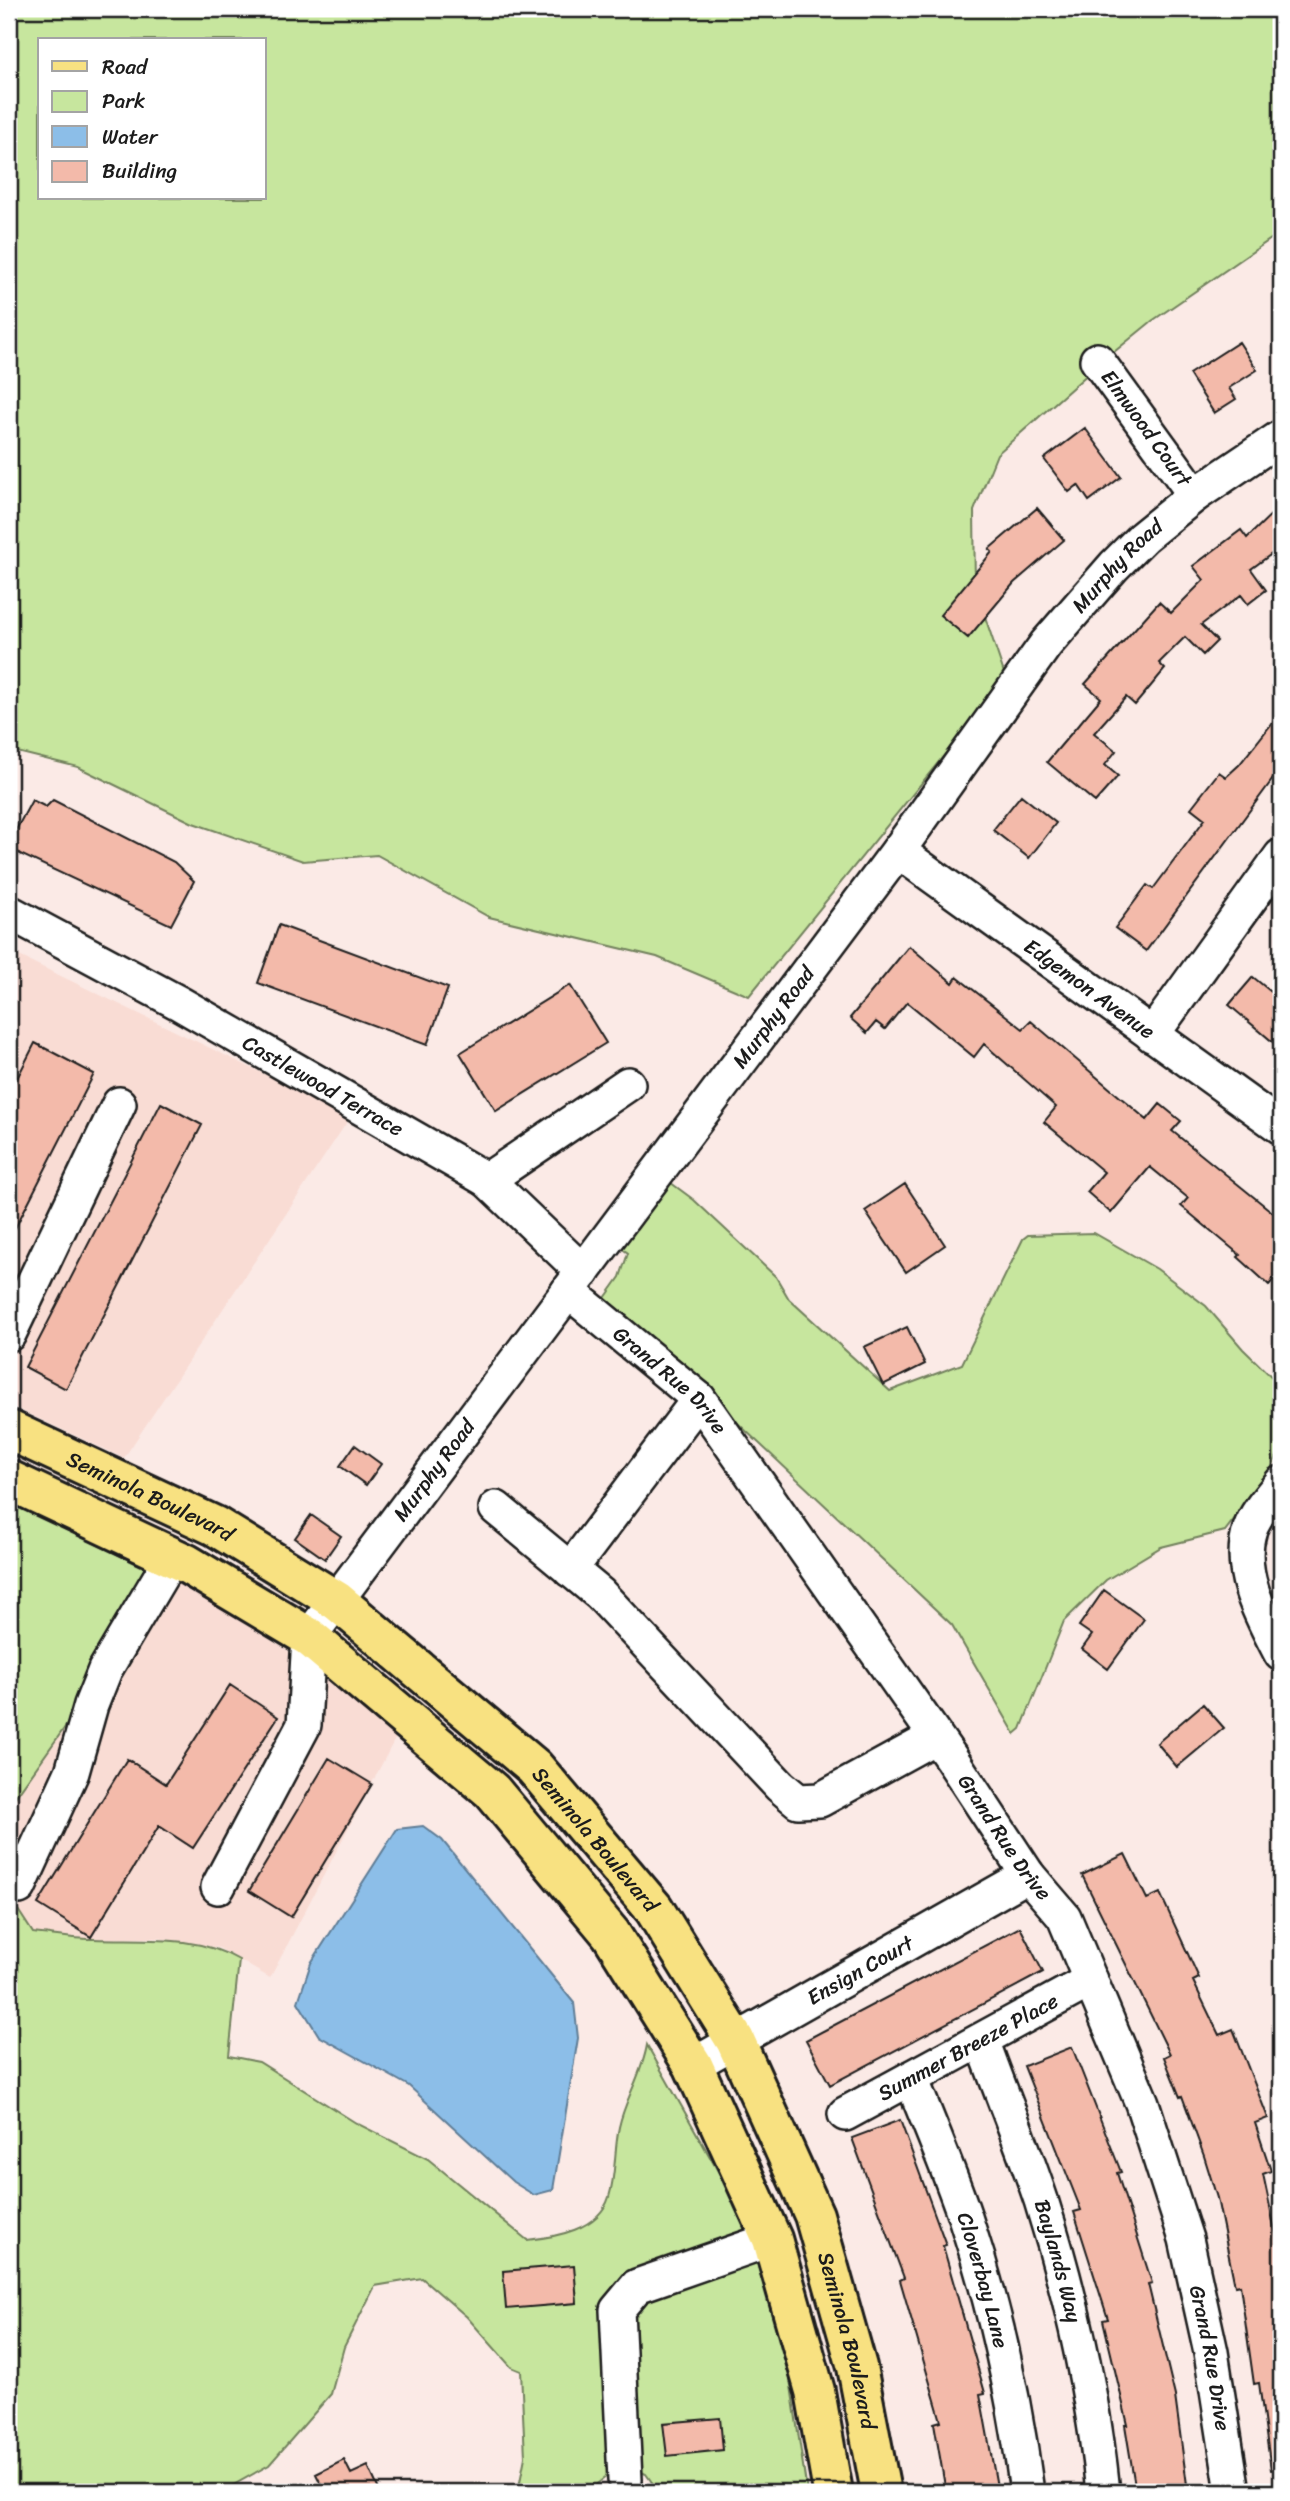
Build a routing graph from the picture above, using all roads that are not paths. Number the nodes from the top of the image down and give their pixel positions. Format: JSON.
{"nodes":[{"id":1,"x":1097,"y":360,"type":"dead end"},
{"id":2,"x":1281,"y":437,"type":"edge"},
{"id":3,"x":1195,"y":495,"type":"junction"},
{"id":4,"x":898,"y":851,"type":"junction"},
{"id":5,"x":1281,"y":856,"type":"edge"},
{"id":6,"x":9,"y":912,"type":"edge"},
{"id":7,"x":1152,"y":1035,"type":"junction"},
{"id":8,"x":628,"y":1084,"type":"dead end"},
{"id":9,"x":119,"y":1104,"type":"dead end"},
{"id":10,"x":1281,"y":1128,"type":"edge"},
{"id":11,"x":487,"y":1180,"type":"junction"},
{"id":12,"x":575,"y":1282,"type":"junction"},
{"id":13,"x":9,"y":1334,"type":"edge"},
{"id":14,"x":699,"y":1399,"type":"junction"},
{"id":15,"x":9,"y":1430,"type":"edge"},
{"id":16,"x":9,"y":1480,"type":"edge"},
{"id":17,"x":1281,"y":1483,"type":"edge"},
{"id":18,"x":496,"y":1508,"type":"dead end"},
{"id":19,"x":172,"y":1557,"type":"junction"},
{"id":20,"x":570,"y":1570,"type":"junction"},
{"id":21,"x":337,"y":1601,"type":"junction"},
{"id":22,"x":309,"y":1637,"type":"junction"},
{"id":23,"x":1281,"y":1654,"type":"edge"},
{"id":24,"x":935,"y":1737,"type":"junction"},
{"id":25,"x":1028,"y":1874,"type":"junction"},
{"id":26,"x":19,"y":1887,"type":"dead end"},
{"id":27,"x":218,"y":1887,"type":"dead end"},
{"id":28,"x":1091,"y":1980,"type":"junction"},
{"id":29,"x":735,"y":2040,"type":"junction"},
{"id":30,"x":982,"y":2040,"type":"junction"},
{"id":31,"x":693,"y":2065,"type":"junction"},
{"id":32,"x":911,"y":2078,"type":"junction"},
{"id":33,"x":845,"y":2114,"type":"dead end"},
{"id":34,"x":772,"y":2239,"type":"junction"},
{"id":35,"x":625,"y":2488,"type":"edge"},
{"id":36,"x":833,"y":2492,"type":"edge"},
{"id":37,"x":881,"y":2492,"type":"edge"},
{"id":38,"x":1027,"y":2492,"type":"edge"},
{"id":39,"x":1103,"y":2492,"type":"edge"},
{"id":40,"x":1233,"y":2492,"type":"edge"}],
"edges":[{"from":1,"to":3,"type":"street","name":"Elmwood Court"},
{"from":2,"to":3,"type":"street","name":"Murphy Road"},
{"from":3,"to":4,"type":"street","name":"Murphy Road"},
{"from":4,"to":7,"type":"street","name":"Edgemon Avenue"},
{"from":4,"to":12,"type":"street","name":"Murphy Road"},
{"from":5,"to":7,"type":"street"},
{"from":6,"to":11,"type":"street","name":"Castlewood Terrace"},
{"from":7,"to":10,"type":"street","name":"Edgemon Avenue"},
{"from":8,"to":11,"type":"street"},
{"from":9,"to":13,"type":"street"},
{"from":11,"to":12,"type":"street","name":"Castlewood Terrace"},
{"from":12,"to":14,"type":"street","name":"Grand Rue Drive"},
{"from":12,"to":21,"type":"street","name":"Murphy Road"},
{"from":14,"to":20,"type":"street"},
{"from":14,"to":24,"type":"street","name":"Grand Rue Drive"},
{"from":15,"to":21,"type":"main road","name":"Seminola Boulevard"},
{"from":16,"to":19,"type":"main road","name":"Seminola Boulevard"},
{"from":17,"to":23,"type":"street"},
{"from":18,"to":20,"type":"street"},
{"from":19,"to":22,"type":"main road","name":"Seminola Boulevard"},
{"from":19,"to":26,"type":"street"},
{"from":20,"to":24,"type":"street"},
{"from":21,"to":22,"type":"street","name":"Murphy Road"},
{"from":21,"to":29,"type":"main road","name":"Seminola Boulevard"},
{"from":22,"to":27,"type":"street"},
{"from":22,"to":31,"type":"main road","name":"Seminola Boulevard"},
{"from":24,"to":25,"type":"street","name":"Grand Rue Drive"},
{"from":25,"to":28,"type":"street","name":"Grand Rue Drive"},
{"from":25,"to":29,"type":"street","name":"Ensign Court"},
{"from":28,"to":30,"type":"street","name":"Summer Breeze Place"},
{"from":28,"to":40,"type":"street","name":"Grand Rue Drive"},
{"from":29,"to":31,"type":"street","name":"Ensign Court"},
{"from":29,"to":37,"type":"main road","name":"Seminola Boulevard"},
{"from":30,"to":32,"type":"street","name":"Summer Breeze Place"},
{"from":30,"to":39,"type":"street","name":"Baylands Way"},
{"from":31,"to":34,"type":"main road","name":"Seminola Boulevard"},
{"from":32,"to":33,"type":"street","name":"Summer Breeze Place"},
{"from":32,"to":38,"type":"street","name":"Cloverbay Lane"},
{"from":34,"to":35,"type":"street"},
{"from":34,"to":36,"type":"main road","name":"Seminola Boulevard"}]}
